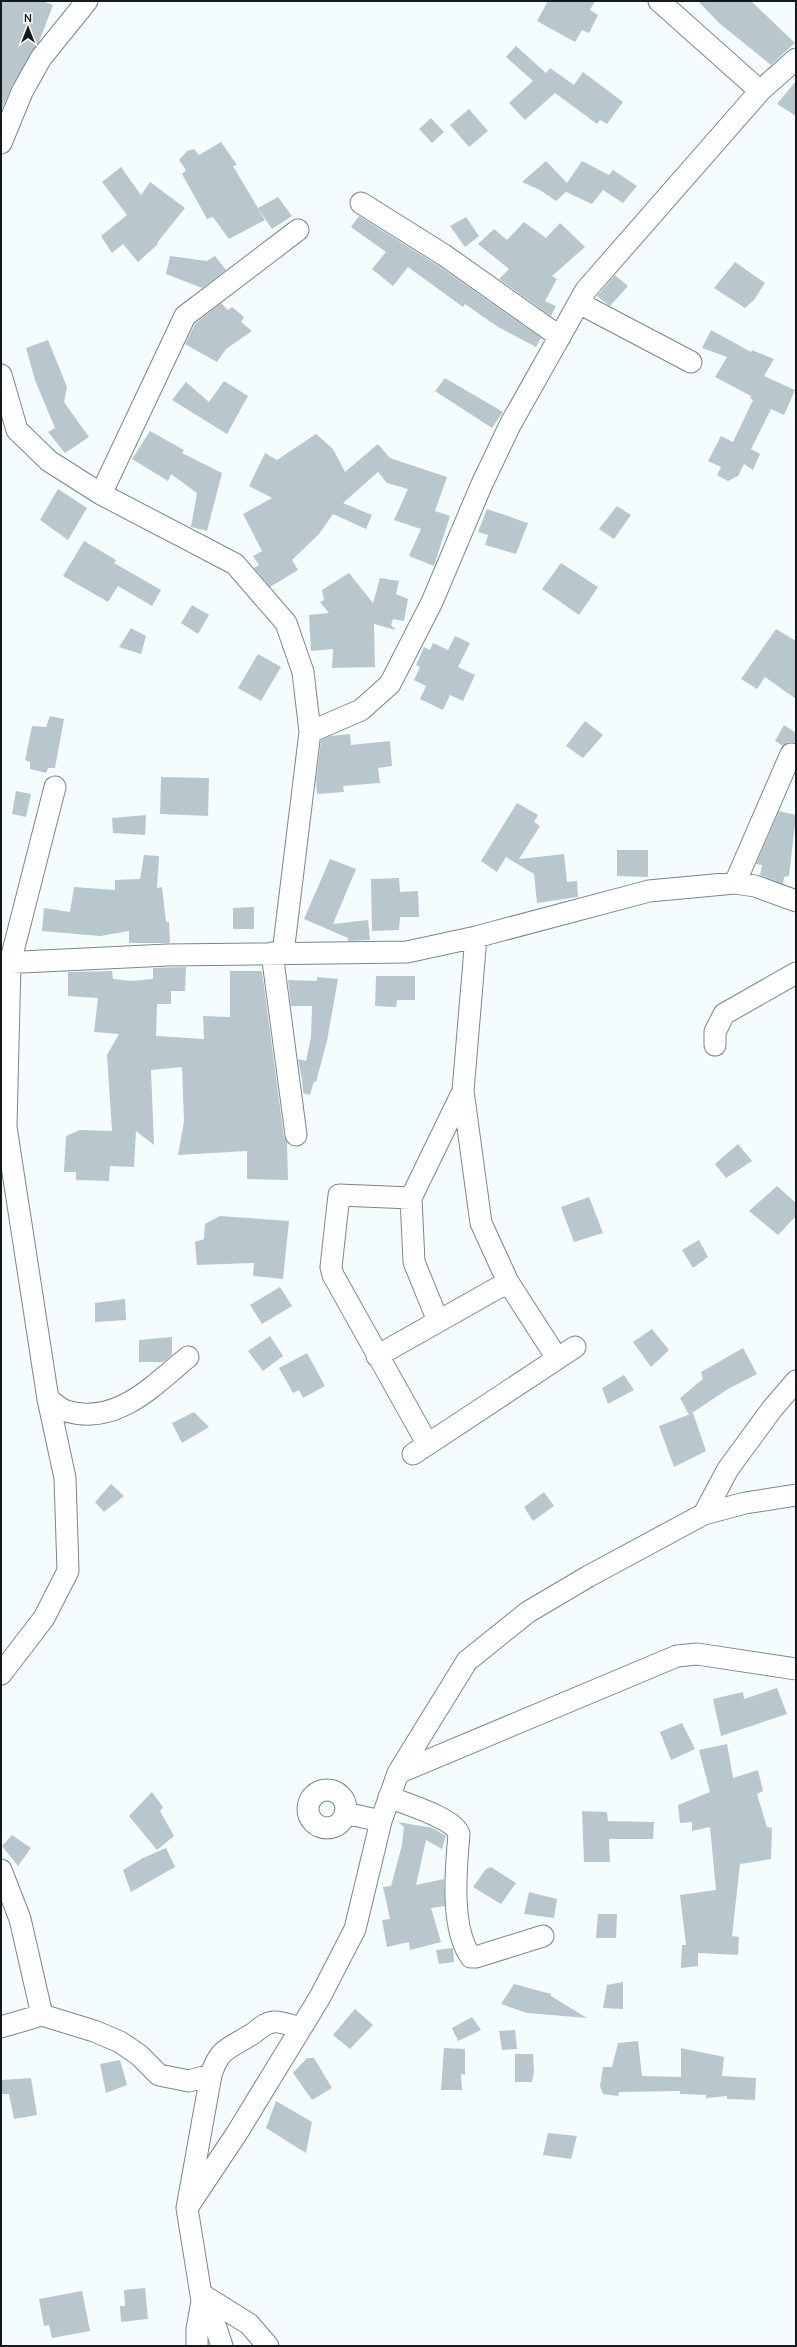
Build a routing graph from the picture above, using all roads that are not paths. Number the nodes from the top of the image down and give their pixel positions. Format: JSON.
{"nodes":[{"id":1,"x":87,"y":1,"type":"edge"},
{"id":2,"x":659,"y":1,"type":"edge"},
{"id":3,"x":796,"y":59,"type":"edge"},
{"id":4,"x":760,"y":91,"type":"junction"},
{"id":5,"x":1,"y":144,"type":"edge"},
{"id":6,"x":361,"y":203,"type":"dead end"},
{"id":7,"x":298,"y":230,"type":"dead end"},
{"id":8,"x":579,"y":303,"type":"junction"},
{"id":9,"x":560,"y":337,"type":"junction"},
{"id":10,"x":691,"y":362,"type":"dead end"},
{"id":11,"x":1,"y":375,"type":"edge"},
{"id":12,"x":101,"y":494,"type":"junction"},
{"id":13,"x":310,"y":732,"type":"junction"},
{"id":14,"x":791,"y":754,"type":"dead end"},
{"id":15,"x":55,"y":787,"type":"dead end"},
{"id":16,"x":735,"y":883,"type":"junction"},
{"id":17,"x":796,"y":901,"type":"edge"},
{"id":18,"x":476,"y":937,"type":"junction"},
{"id":19,"x":278,"y":953,"type":"junction"},
{"id":20,"x":6,"y":963,"type":"edge"},
{"id":21,"x":796,"y":973,"type":"edge"},
{"id":22,"x":715,"y":1045,"type":"dead end"},
{"id":23,"x":463,"y":1092,"type":"junction"},
{"id":24,"x":296,"y":1135,"type":"dead end"},
{"id":25,"x":411,"y":1198,"type":"junction"},
{"id":26,"x":508,"y":1282,"type":"junction"},
{"id":27,"x":438,"y":1320,"type":"junction"},
{"id":28,"x":575,"y":1347,"type":"dead end"},
{"id":29,"x":378,"y":1356,"type":"junction"},
{"id":30,"x":188,"y":1357,"type":"dead end"},
{"id":31,"x":557,"y":1358,"type":"junction"},
{"id":32,"x":796,"y":1381,"type":"edge"},
{"id":33,"x":48,"y":1399,"type":"junction"},
{"id":34,"x":796,"y":1495,"type":"edge"},
{"id":35,"x":704,"y":1514,"type":"junction"},
{"id":36,"x":796,"y":1669,"type":"edge"},
{"id":37,"x":1,"y":1674,"type":"edge"},
{"id":38,"x":398,"y":1773,"type":"junction"},
{"id":39,"x":389,"y":1797,"type":"junction"},
{"id":40,"x":345,"y":1813,"type":"dead end"},
{"id":41,"x":381,"y":1821,"type":"junction"},
{"id":42,"x":1,"y":1870,"type":"edge"},
{"id":43,"x":543,"y":1936,"type":"dead end"},
{"id":44,"x":42,"y":2015,"type":"junction"},
{"id":45,"x":1,"y":2027,"type":"edge"},
{"id":46,"x":300,"y":2028,"type":"junction"},
{"id":47,"x":211,"y":2075,"type":"junction"},
{"id":48,"x":187,"y":2208,"type":"junction"},
{"id":49,"x":202,"y":2298,"type":"junction"},
{"id":50,"x":249,"y":2324,"type":"junction"},
{"id":51,"x":197,"y":2346,"type":"edge"},
{"id":52,"x":222,"y":2346,"type":"edge"},
{"id":53,"x":252,"y":2346,"type":"edge"},
{"id":54,"x":268,"y":2346,"type":"edge"}],
"edges":[{"from":1,"to":5,"type":"street"},
{"from":2,"to":4,"type":"street"},
{"from":3,"to":4,"type":"street"},
{"from":4,"to":8,"type":"street"},
{"from":6,"to":9,"type":"street"},
{"from":7,"to":12,"type":"street"},
{"from":8,"to":9,"type":"street"},
{"from":8,"to":10,"type":"street"},
{"from":9,"to":13,"type":"street"},
{"from":11,"to":12,"type":"street"},
{"from":12,"to":13,"type":"street"},
{"from":13,"to":19,"type":"street"},
{"from":14,"to":16,"type":"street"},
{"from":15,"to":20,"type":"street"},
{"from":16,"to":17,"type":"street"},
{"from":16,"to":18,"type":"street"},
{"from":18,"to":19,"type":"street"},
{"from":18,"to":23,"type":"street"},
{"from":19,"to":20,"type":"street"},
{"from":19,"to":24,"type":"street"},
{"from":20,"to":33,"type":"street"},
{"from":21,"to":22,"type":"street"},
{"from":23,"to":25,"type":"street"},
{"from":23,"to":26,"type":"street"},
{"from":25,"to":27,"type":"street"},
{"from":25,"to":29,"type":"street"},
{"from":26,"to":27,"type":"street"},
{"from":26,"to":31,"type":"street"},
{"from":27,"to":29,"type":"street"},
{"from":28,"to":31,"type":"street"},
{"from":29,"to":31,"type":"street"},
{"from":30,"to":33,"type":"street"},
{"from":32,"to":35,"type":"street"},
{"from":33,"to":37,"type":"street"},
{"from":34,"to":35,"type":"street"},
{"from":35,"to":38,"type":"street"},
{"from":36,"to":38,"type":"street"},
{"from":38,"to":39,"type":"street"},
{"from":39,"to":41,"type":"street"},
{"from":39,"to":43,"type":"street"},
{"from":40,"to":41,"type":"street"},
{"from":41,"to":46,"type":"street"},
{"from":42,"to":44,"type":"street"},
{"from":44,"to":45,"type":"street"},
{"from":44,"to":47,"type":"street"},
{"from":46,"to":47,"type":"street"},
{"from":46,"to":48,"type":"street"},
{"from":47,"to":48,"type":"street"},
{"from":48,"to":49,"type":"street"},
{"from":49,"to":50,"type":"street"},
{"from":49,"to":51,"type":"street"},
{"from":49,"to":52,"type":"street"},
{"from":50,"to":53,"type":"street"},
{"from":50,"to":54,"type":"street"}]}
